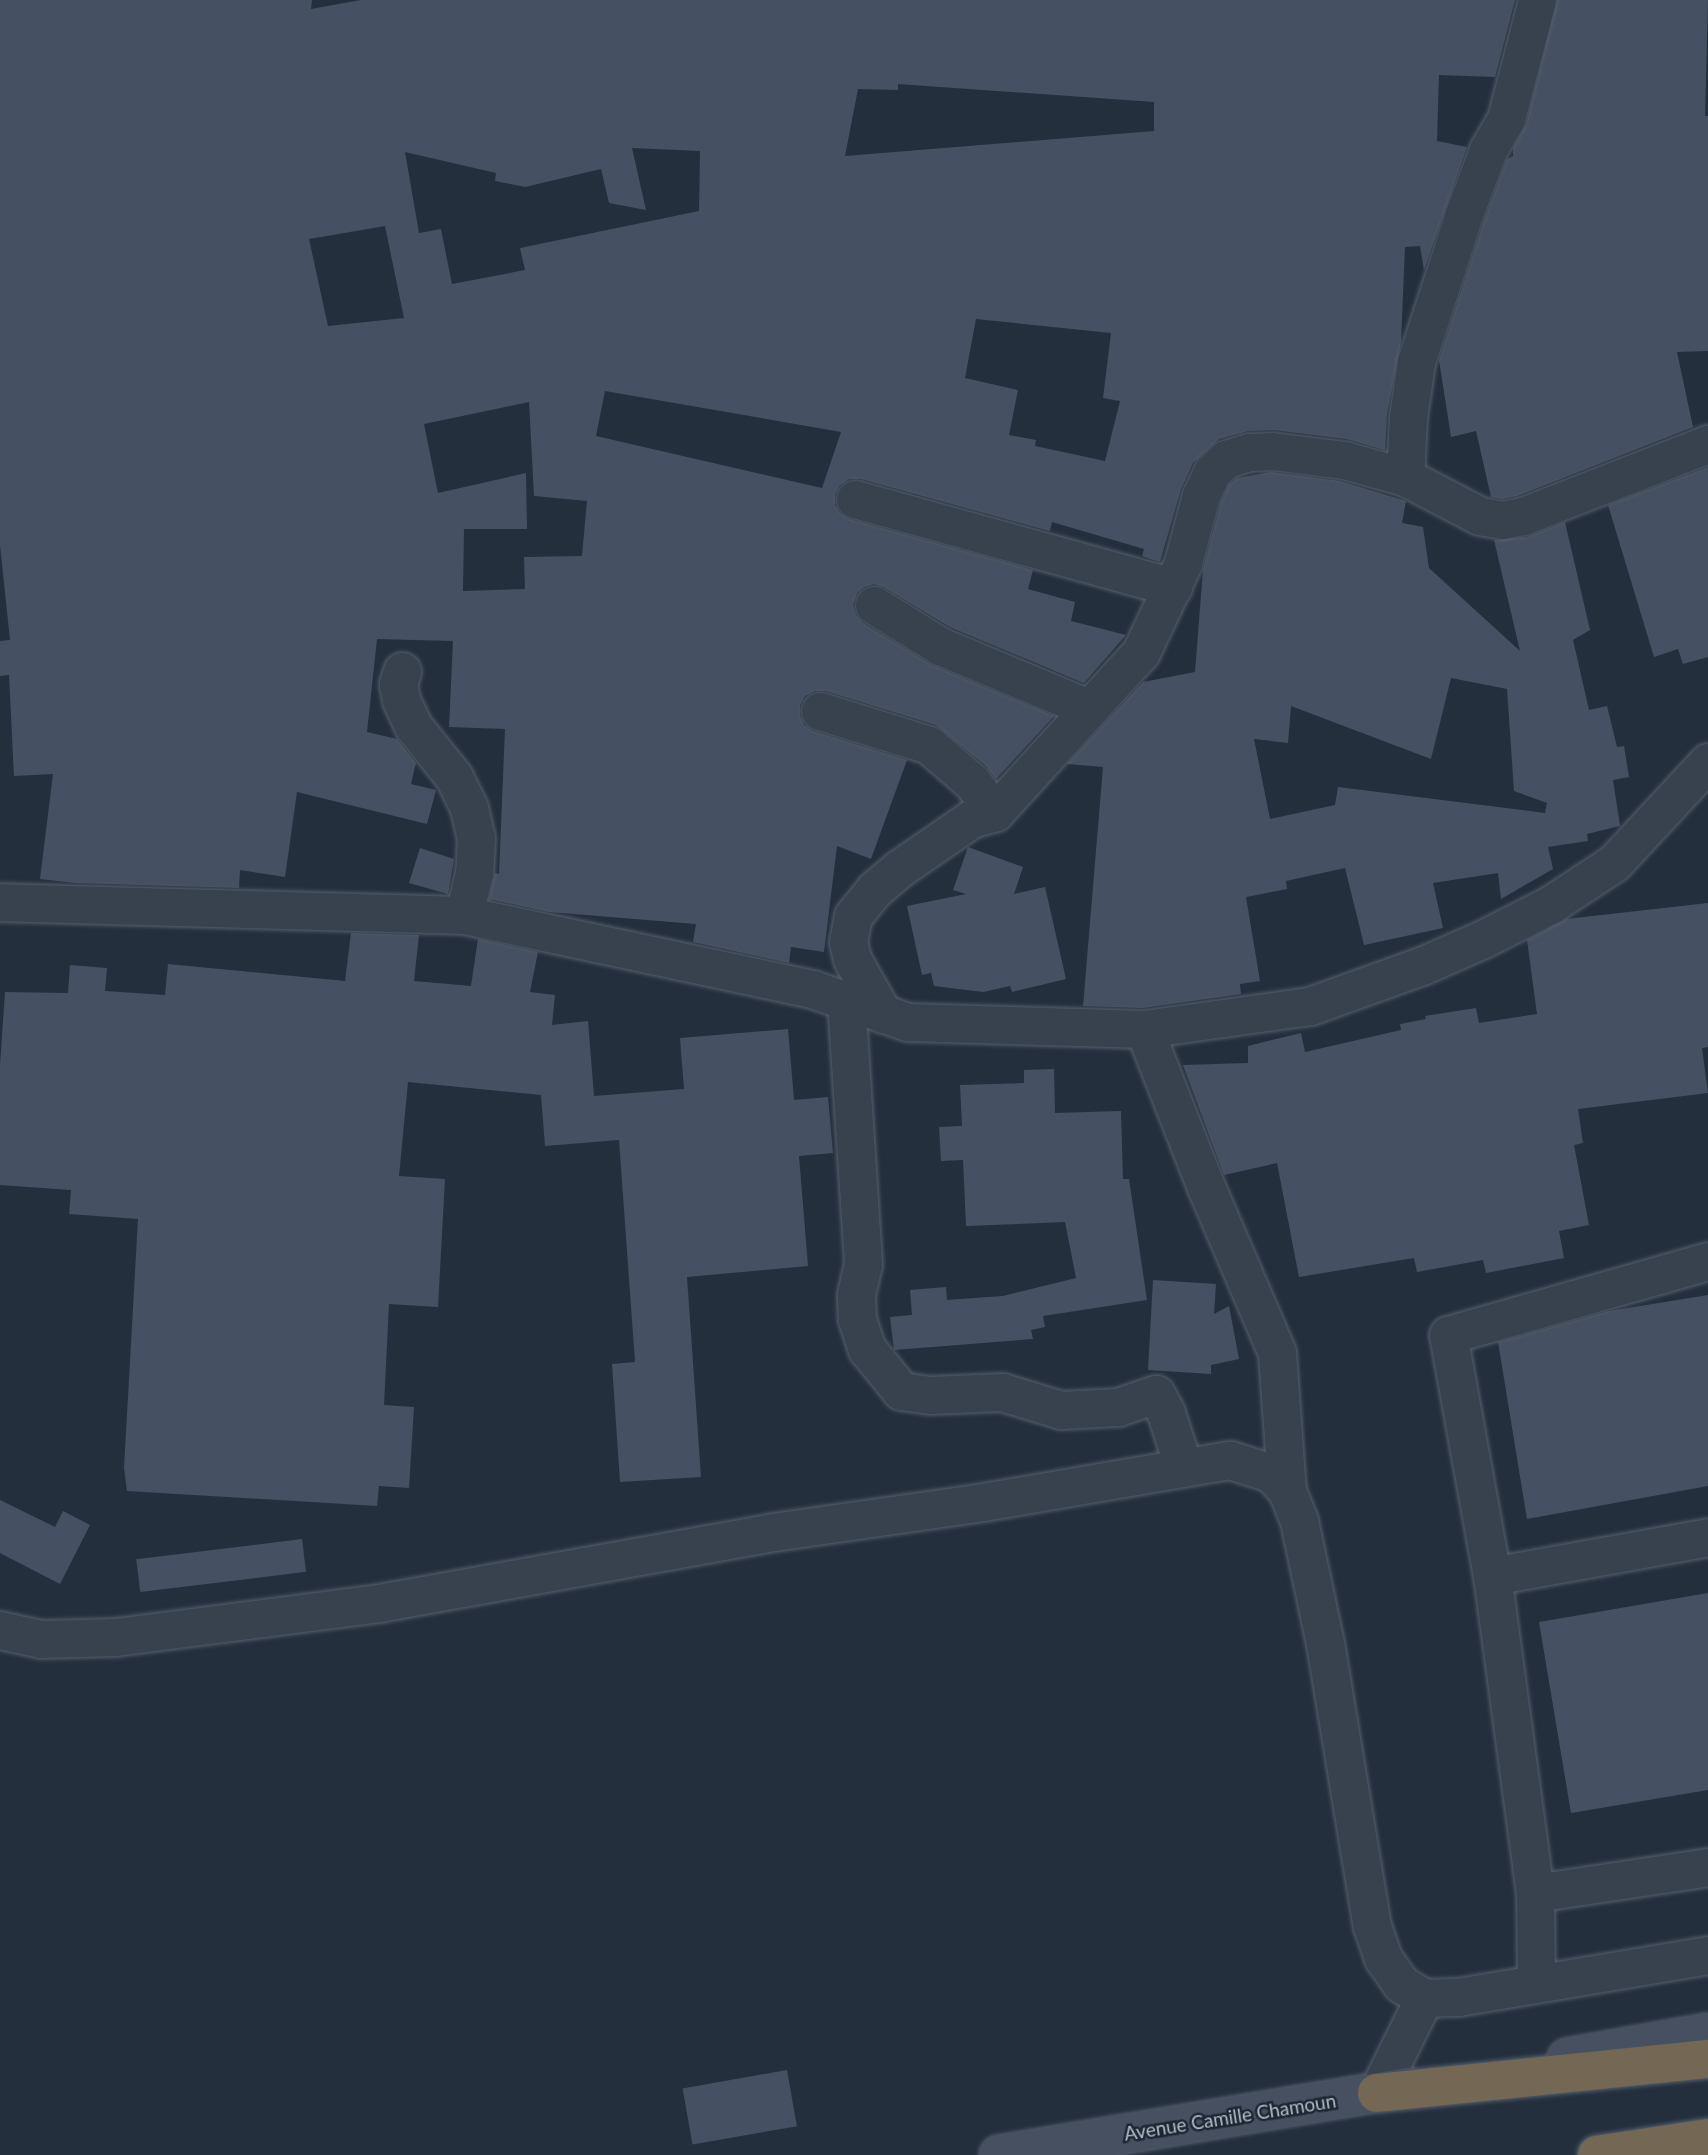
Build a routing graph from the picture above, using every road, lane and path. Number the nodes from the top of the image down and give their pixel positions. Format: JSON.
{"nodes":[{"id":1,"x":1537,"y":0,"type":"edge"},
{"id":2,"x":1708,"y":444,"type":"edge"},
{"id":3,"x":1405,"y":477,"type":"junction"},
{"id":4,"x":855,"y":499,"type":"dead end"},
{"id":5,"x":1173,"y":587,"type":"junction"},
{"id":6,"x":874,"y":605,"type":"dead end"},
{"id":7,"x":402,"y":671,"type":"dead end"},
{"id":8,"x":1088,"y":708,"type":"junction"},
{"id":9,"x":820,"y":711,"type":"dead end"},
{"id":10,"x":1706,"y":769,"type":"edge"},
{"id":11,"x":995,"y":812,"type":"junction"},
{"id":12,"x":0,"y":902,"type":"edge"},
{"id":13,"x":464,"y":915,"type":"junction"},
{"id":14,"x":846,"y":1000,"type":"junction"},
{"id":15,"x":883,"y":1014,"type":"junction"},
{"id":16,"x":1144,"y":1029,"type":"junction"},
{"id":17,"x":1708,"y":1261,"type":"edge"},
{"id":18,"x":1183,"y":1466,"type":"junction"},
{"id":19,"x":1287,"y":1491,"type":"junction"},
{"id":20,"x":1708,"y":1537,"type":"edge"},
{"id":21,"x":1492,"y":1576,"type":"junction"},
{"id":22,"x":0,"y":1630,"type":"edge"},
{"id":23,"x":1708,"y":1867,"type":"edge"},
{"id":24,"x":1535,"y":1893,"type":"junction"},
{"id":25,"x":1708,"y":1955,"type":"edge"},
{"id":26,"x":1536,"y":1983,"type":"junction"},
{"id":27,"x":1424,"y":1998,"type":"junction"},
{"id":28,"x":1708,"y":2033,"type":"edge"},
{"id":29,"x":1708,"y":2059,"type":"edge"},
{"id":30,"x":1377,"y":2093,"type":"junction"},
{"id":31,"x":1708,"y":2138,"type":"edge"},
{"id":32,"x":999,"y":2155,"type":"edge"},
{"id":33,"x":1597,"y":2155,"type":"edge"}],
"edges":[{"from":1,"to":3,"type":"street"},
{"from":2,"to":3,"type":"street"},
{"from":3,"to":5,"type":"street"},
{"from":4,"to":5,"type":"street"},
{"from":5,"to":8,"type":"street"},
{"from":6,"to":8,"type":"street"},
{"from":7,"to":13,"type":"street"},
{"from":8,"to":11,"type":"street"},
{"from":9,"to":11,"type":"street"},
{"from":10,"to":16,"type":"street"},
{"from":11,"to":15,"type":"street"},
{"from":12,"to":13,"type":"street"},
{"from":13,"to":14,"type":"street"},
{"from":14,"to":15,"type":"street"},
{"from":14,"to":18,"type":"street"},
{"from":15,"to":16,"type":"street"},
{"from":16,"to":19,"type":"street"},
{"from":17,"to":21,"type":"street"},
{"from":18,"to":19,"type":"street"},
{"from":18,"to":22,"type":"street"},
{"from":19,"to":27,"type":"street"},
{"from":20,"to":21,"type":"street"},
{"from":21,"to":24,"type":"street"},
{"from":23,"to":24,"type":"street"},
{"from":24,"to":26,"type":"street"},
{"from":25,"to":26,"type":"street"},
{"from":26,"to":27,"type":"street"},
{"from":27,"to":30,"type":"street"},
{"from":28,"to":30,"type":"main road","name":"Avenue Camille Chamoun"},
{"from":29,"to":30,"type":"highway"},
{"from":30,"to":32,"type":"main road","name":"Avenue Camille Chamoun"},
{"from":31,"to":33,"type":"highway"}]}
